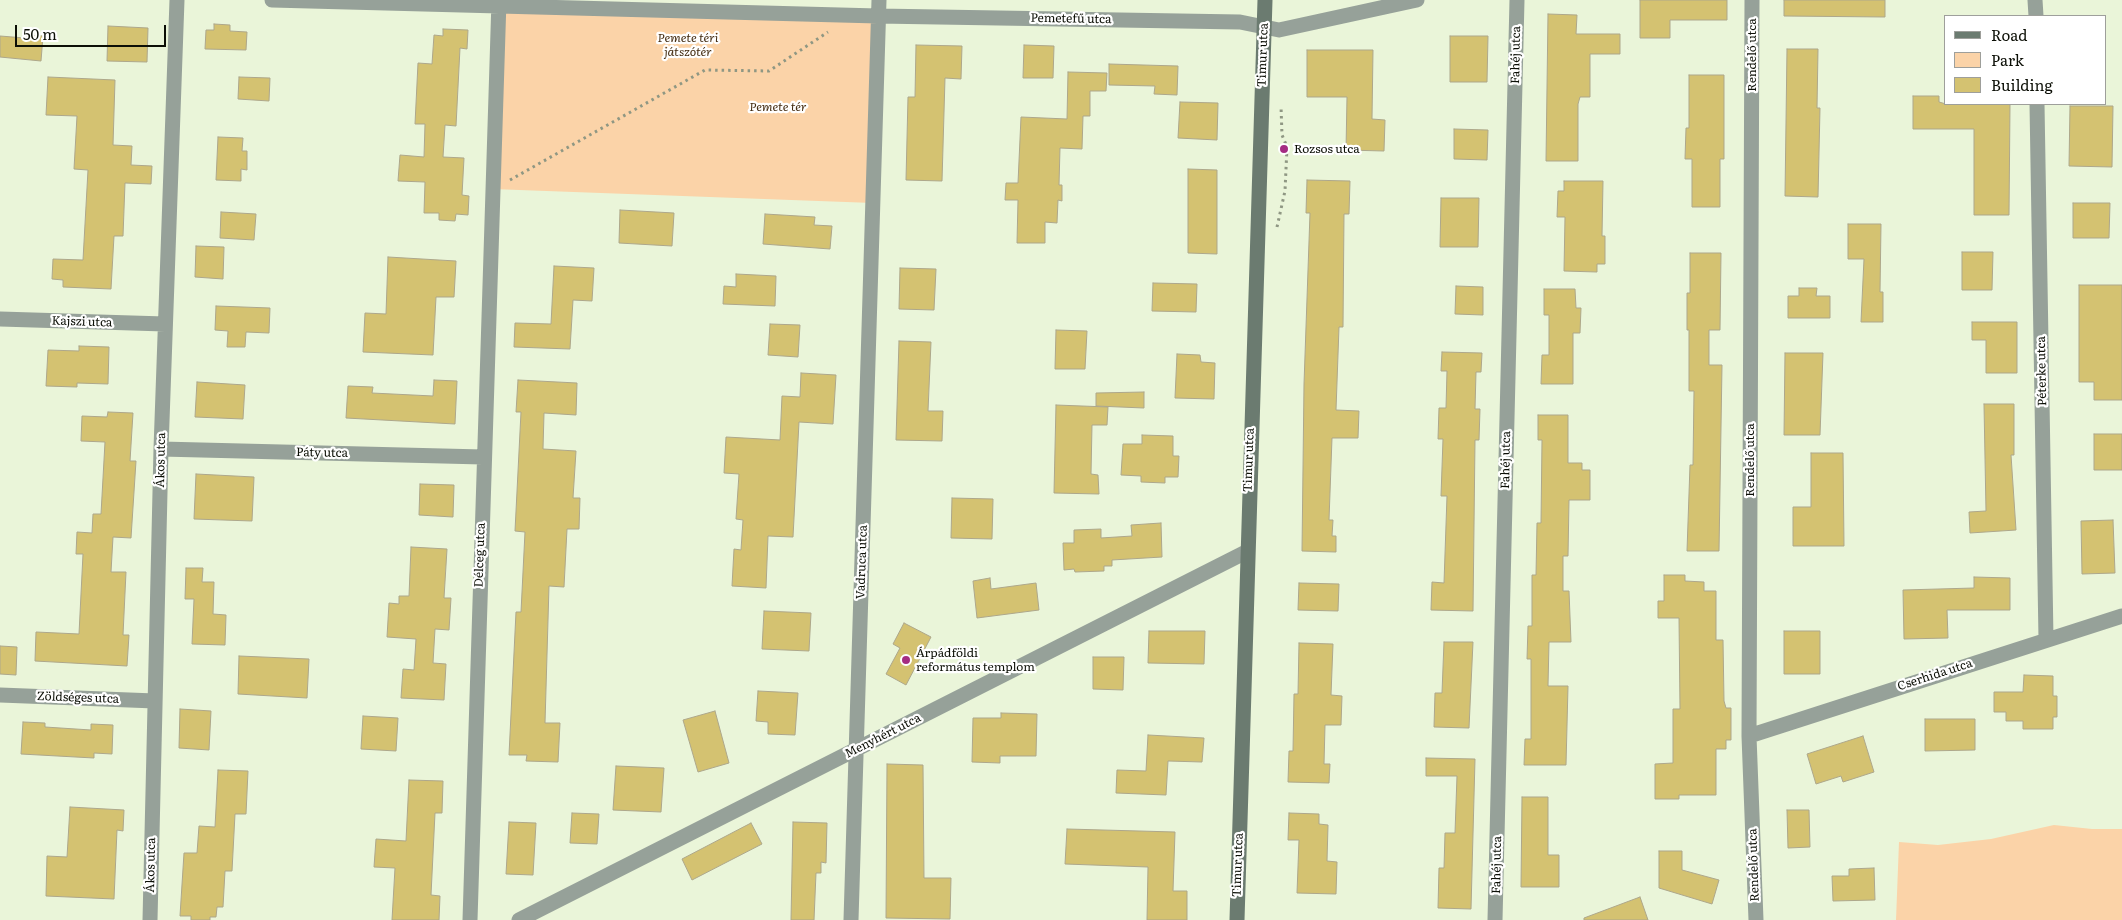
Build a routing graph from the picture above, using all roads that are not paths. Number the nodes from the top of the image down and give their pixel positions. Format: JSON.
{"nodes":[{"id":1,"x":177,"y":0,"type":"edge"},
{"id":2,"x":272,"y":0,"type":"edge"},
{"id":3,"x":878,"y":0,"type":"edge"},
{"id":4,"x":1265,"y":0,"type":"edge"},
{"id":5,"x":1417,"y":0,"type":"edge"},
{"id":6,"x":1517,"y":0,"type":"edge"},
{"id":7,"x":1752,"y":0,"type":"edge"},
{"id":8,"x":2035,"y":0,"type":"edge"},
{"id":9,"x":499,"y":3,"type":"edge"},
{"id":10,"x":2036,"y":15,"type":"edge"},
{"id":11,"x":878,"y":16,"type":"junction"},
{"id":12,"x":1264,"y":27,"type":"junction"},
{"id":13,"x":2037,"y":105,"type":"edge"},
{"id":14,"x":0,"y":319,"type":"edge"},
{"id":15,"x":165,"y":324,"type":"junction"},
{"id":16,"x":161,"y":448,"type":"junction"},
{"id":17,"x":483,"y":456,"type":"junction"},
{"id":18,"x":1246,"y":552,"type":"junction"},
{"id":19,"x":2122,"y":616,"type":"edge"},
{"id":20,"x":2046,"y":639,"type":"junction"},
{"id":21,"x":0,"y":695,"type":"edge"},
{"id":22,"x":155,"y":701,"type":"junction"},
{"id":23,"x":1749,"y":736,"type":"junction"},
{"id":24,"x":856,"y":750,"type":"junction"},
{"id":25,"x":1752,"y":919,"type":"edge"},
{"id":26,"x":150,"y":920,"type":"edge"},
{"id":27,"x":470,"y":920,"type":"edge"},
{"id":28,"x":518,"y":920,"type":"edge"},
{"id":29,"x":851,"y":920,"type":"edge"},
{"id":30,"x":1236,"y":920,"type":"edge"},
{"id":31,"x":1495,"y":920,"type":"edge"}],
"edges":[{"from":1,"to":15,"type":"street","name":"Ákos utca"},
{"from":2,"to":9,"type":"street"},
{"from":3,"to":11,"type":"street"},
{"from":4,"to":12,"type":"street","name":"Timur utca"},
{"from":5,"to":12,"type":"street"},
{"from":6,"to":31,"type":"street","name":"Fahéj utca"},
{"from":7,"to":23,"type":"street","name":"Rendelő utca"},
{"from":8,"to":10,"type":"street"},
{"from":9,"to":11,"type":"street"},
{"from":9,"to":17,"type":"street","name":"Délceg utca"},
{"from":11,"to":12,"type":"street","name":"Pemetefű utca"},
{"from":11,"to":24,"type":"street","name":"Vadruca utca"},
{"from":12,"to":18,"type":"street","name":"Timur utca"},
{"from":13,"to":20,"type":"street","name":"Péterke utca"},
{"from":14,"to":15,"type":"street","name":"Kajszi utca"},
{"from":15,"to":16,"type":"street","name":"Ákos utca"},
{"from":16,"to":17,"type":"street","name":"Páty utca"},
{"from":16,"to":22,"type":"street","name":"Ákos utca"},
{"from":17,"to":27,"type":"street","name":"Délceg utca"},
{"from":18,"to":24,"type":"street","name":"Menyhért utca"},
{"from":18,"to":30,"type":"street","name":"Timur utca"},
{"from":19,"to":20,"type":"street","name":"Cserhida utca"},
{"from":20,"to":23,"type":"street","name":"Cserhida utca"},
{"from":21,"to":22,"type":"street","name":"Zöldséges utca"},
{"from":22,"to":26,"type":"street","name":"Ákos utca"},
{"from":23,"to":25,"type":"street","name":"Rendelő utca"},
{"from":24,"to":28,"type":"street","name":"Menyhért utca"},
{"from":24,"to":29,"type":"street","name":"Vadruca utca"}]}
